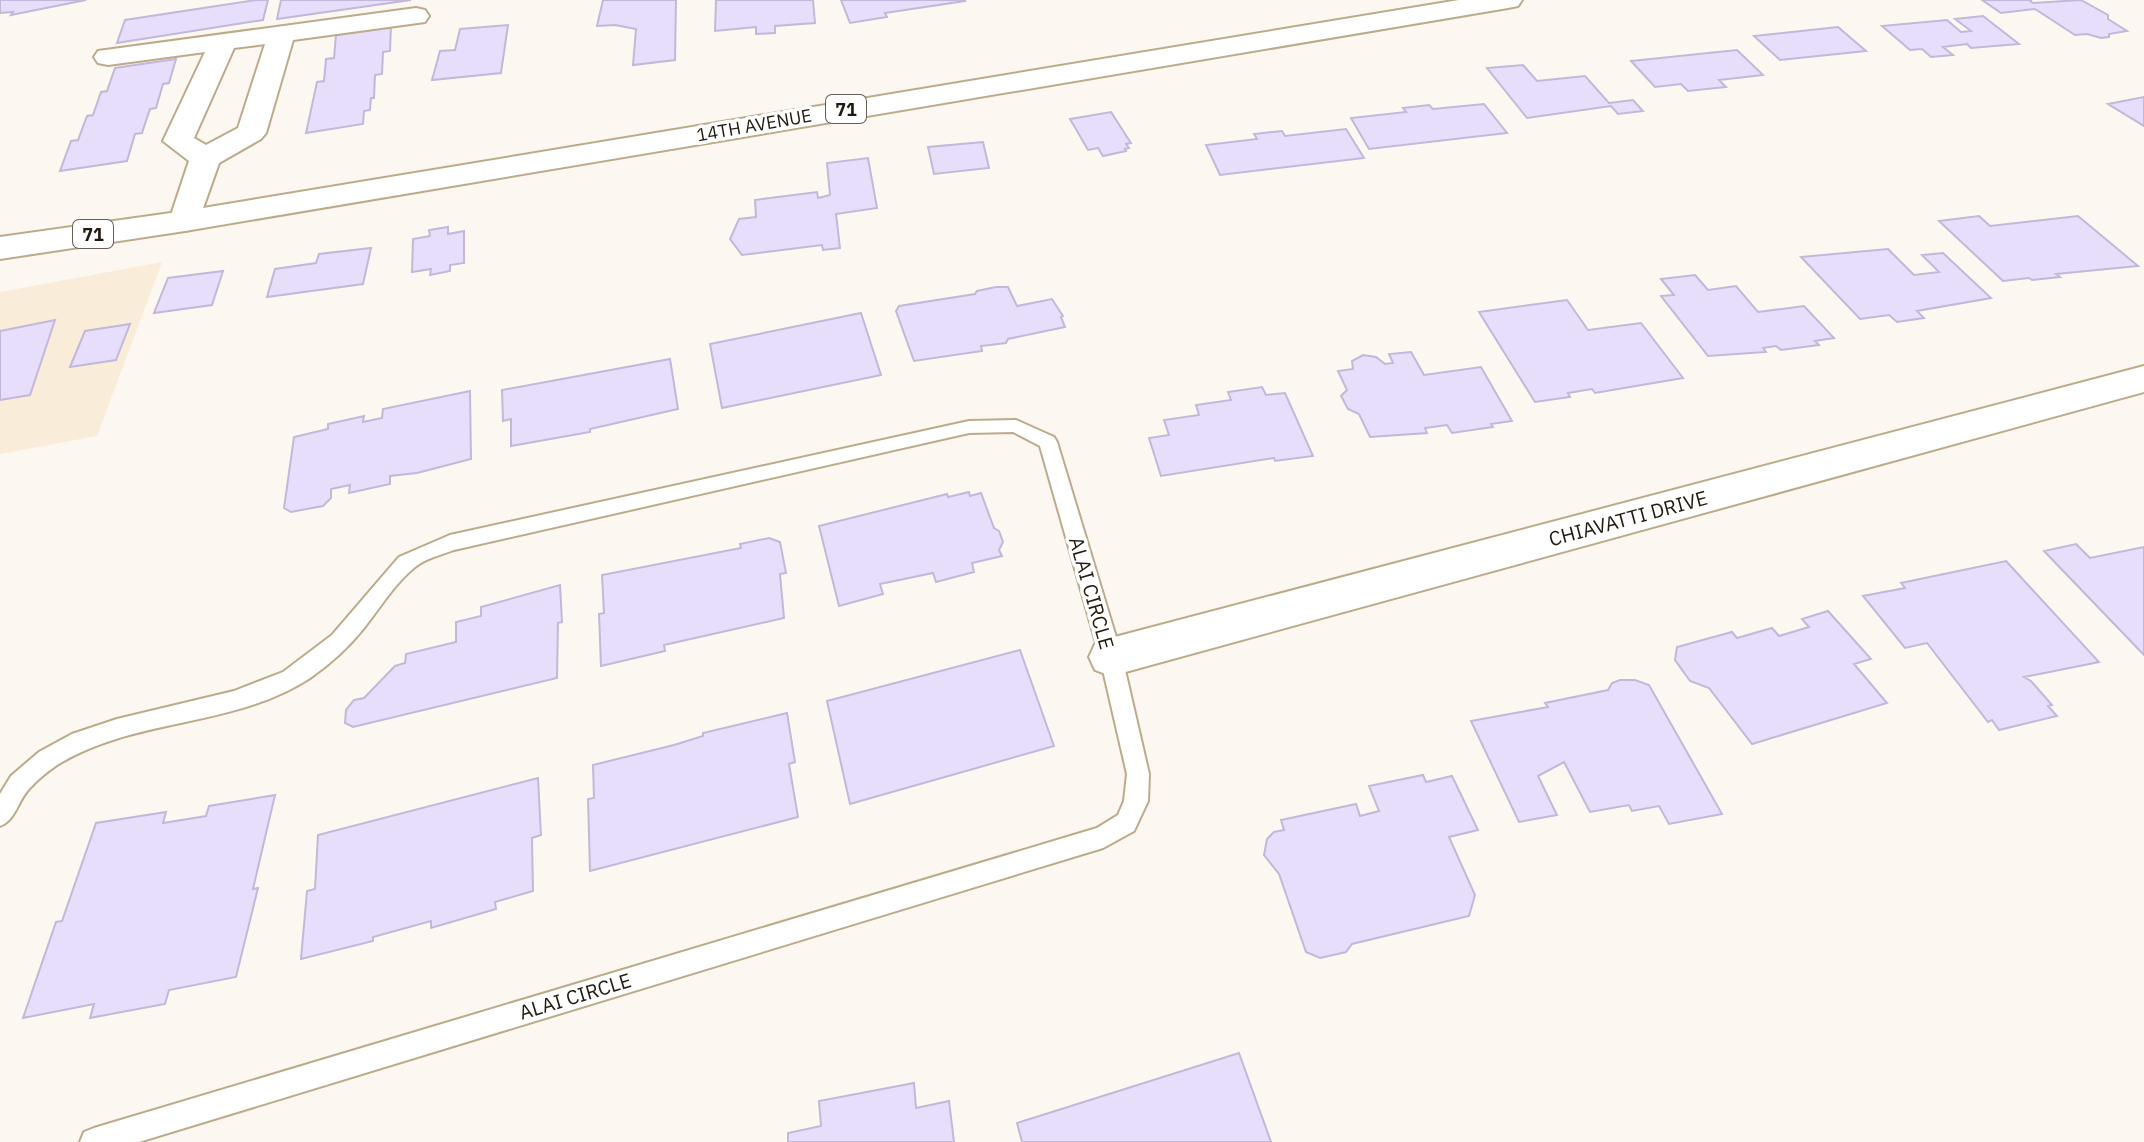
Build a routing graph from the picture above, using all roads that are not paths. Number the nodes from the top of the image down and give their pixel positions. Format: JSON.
{"nodes":[{"id":1,"x":1508,"y":0,"type":"edge"},
{"id":2,"x":416,"y":16,"type":"dead end"},
{"id":3,"x":281,"y":35,"type":"junction"},
{"id":4,"x":223,"y":43,"type":"junction"},
{"id":5,"x":108,"y":57,"type":"dead end"},
{"id":6,"x":205,"y":158,"type":"junction"},
{"id":7,"x":185,"y":221,"type":"junction"},
{"id":8,"x":0,"y":248,"type":"edge"},
{"id":9,"x":2144,"y":379,"type":"edge"},
{"id":10,"x":1111,"y":657,"type":"junction"},
{"id":11,"x":0,"y":815,"type":"edge"},
{"id":12,"x":94,"y":1142,"type":"edge"}],
"edges":[{"from":1,"to":7,"type":"main road","name":"14TH AVENUE","number":"71"},
{"from":2,"to":3,"type":"street"},
{"from":3,"to":4,"type":"street"},
{"from":3,"to":6,"type":"street"},
{"from":4,"to":5,"type":"street"},
{"from":4,"to":6,"type":"street"},
{"from":6,"to":7,"type":"street"},
{"from":7,"to":8,"type":"main road","name":"14TH AVENUE","number":"71"},
{"from":9,"to":10,"type":"street","name":"CHIAVATTI DRIVE"},
{"from":10,"to":11,"type":"lane","name":"ALAI CIRCLE"},
{"from":10,"to":12,"type":"lane","name":"ALAI CIRCLE"}]}
